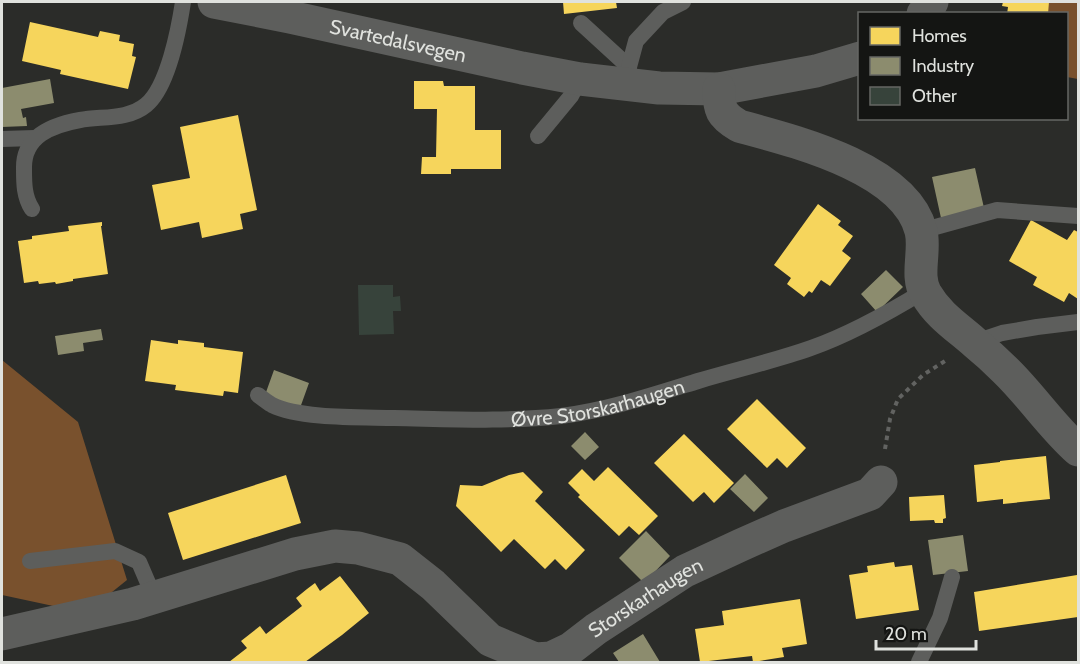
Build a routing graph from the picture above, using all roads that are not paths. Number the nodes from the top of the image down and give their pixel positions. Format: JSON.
{"nodes":[{"id":1,"x":183,"y":2,"type":"edge"},
{"id":2,"x":214,"y":2,"type":"edge"},
{"id":3,"x":683,"y":2,"type":"edge"},
{"id":4,"x":581,"y":23,"type":"dead end"},
{"id":5,"x":858,"y":59,"type":"edge"},
{"id":6,"x":629,"y":76,"type":"junction"},
{"id":7,"x":580,"y":79,"type":"junction"},
{"id":8,"x":719,"y":89,"type":"junction"},
{"id":9,"x":538,"y":136,"type":"dead end"},
{"id":10,"x":35,"y":138,"type":"junction"},
{"id":11,"x":2,"y":139,"type":"edge"},
{"id":12,"x":32,"y":209,"type":"dead end"},
{"id":13,"x":1078,"y":216,"type":"edge"},
{"id":14,"x":921,"y":231,"type":"junction"},
{"id":15,"x":924,"y":291,"type":"junction"},
{"id":16,"x":1078,"y":322,"type":"edge"},
{"id":17,"x":975,"y":342,"type":"junction"},
{"id":18,"x":258,"y":395,"type":"dead end"},
{"id":19,"x":1076,"y":442,"type":"edge"},
{"id":20,"x":881,"y":482,"type":"road end"},
{"id":21,"x":30,"y":561,"type":"dead end"},
{"id":22,"x":952,"y":577,"type":"dead end"},
{"id":23,"x":154,"y":597,"type":"junction"},
{"id":24,"x":2,"y":634,"type":"edge"},
{"id":25,"x":919,"y":663,"type":"edge"}],
"edges":[{"from":1,"to":10,"type":"lane"},
{"from":2,"to":7,"type":"street","name":"Svartedalsvegen"},
{"from":3,"to":6,"type":"lane"},
{"from":4,"to":6,"type":"lane"},
{"from":5,"to":8,"type":"street","name":"Svartedalsvegen"},
{"from":6,"to":7,"type":"street","name":"Svartedalsvegen"},
{"from":6,"to":8,"type":"street","name":"Svartedalsvegen"},
{"from":7,"to":9,"type":"lane"},
{"from":8,"to":14,"type":"street"},
{"from":10,"to":11,"type":"lane"},
{"from":10,"to":12,"type":"lane"},
{"from":13,"to":14,"type":"lane"},
{"from":14,"to":15,"type":"street"},
{"from":15,"to":17,"type":"street"},
{"from":15,"to":18,"type":"lane","name":"Øvre Storskarhaugen"},
{"from":16,"to":17,"type":"lane"},
{"from":17,"to":19,"type":"street"},
{"from":20,"to":23,"type":"street","name":"Storskarhaugen"},
{"from":21,"to":23,"type":"lane"},
{"from":22,"to":25,"type":"lane"},
{"from":23,"to":24,"type":"street","name":"Storskarhaugen"}]}
